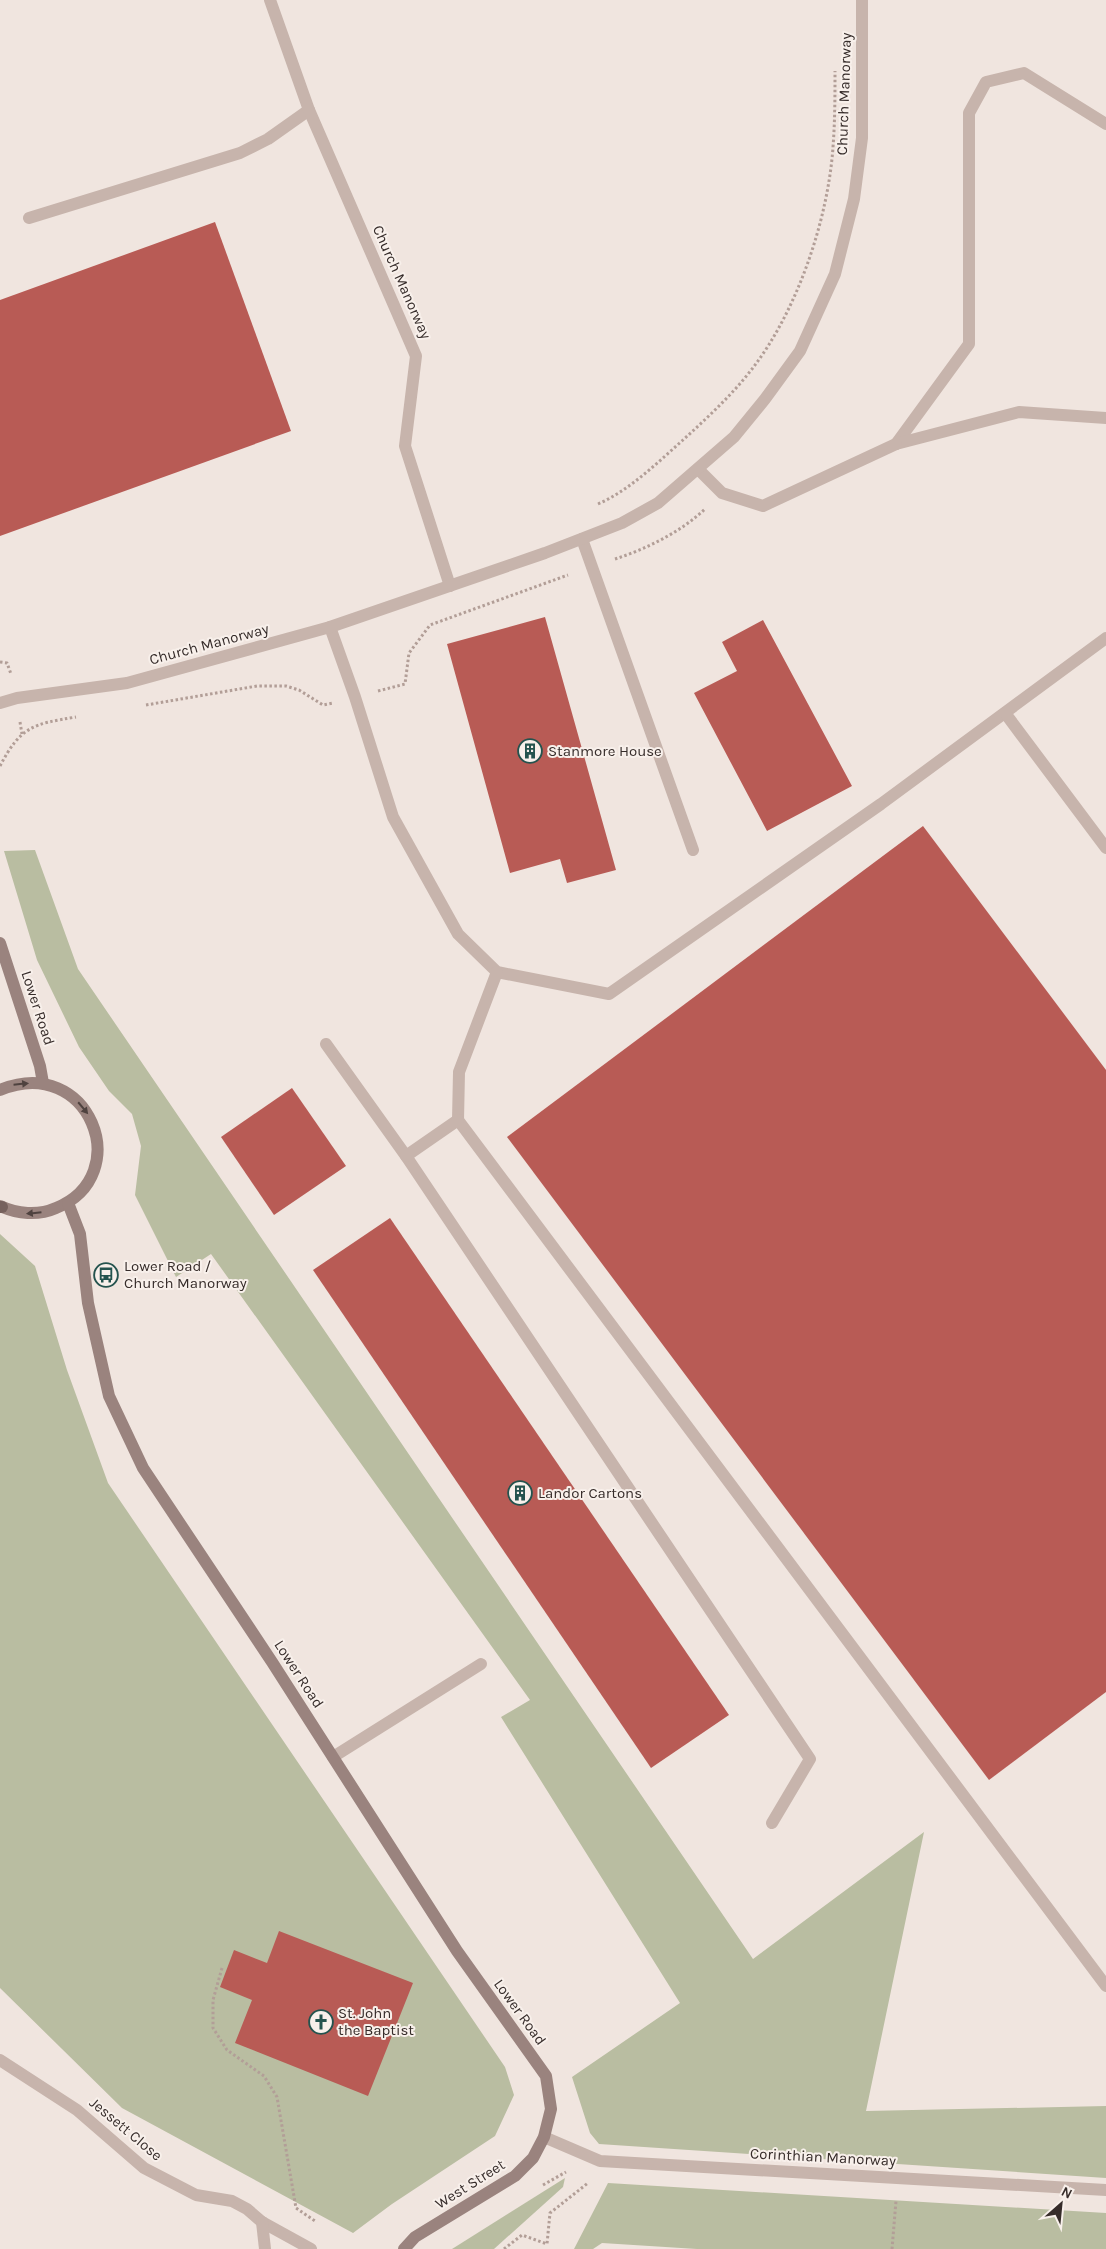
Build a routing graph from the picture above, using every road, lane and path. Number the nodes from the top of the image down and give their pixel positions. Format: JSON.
{"nodes":[{"id":1,"x":270,"y":0,"type":"edge"},
{"id":2,"x":862,"y":0,"type":"edge"},
{"id":3,"x":836,"y":64,"type":"dead end"},
{"id":4,"x":309,"y":110,"type":"junction"},
{"id":5,"x":1106,"y":124,"type":"edge"},
{"id":6,"x":29,"y":218,"type":"dead end"},
{"id":7,"x":1106,"y":418,"type":"edge"},
{"id":8,"x":896,"y":444,"type":"junction"},
{"id":9,"x":698,"y":469,"type":"junction"},
{"id":10,"x":589,"y":508,"type":"dead end"},
{"id":11,"x":694,"y":520,"type":"dead end"},
{"id":12,"x":582,"y":539,"type":"junction"},
{"id":13,"x":612,"y":560,"type":"dead end"},
{"id":14,"x":571,"y":574,"type":"dead end"},
{"id":15,"x":450,"y":586,"type":"junction"},
{"id":16,"x":330,"y":627,"type":"junction"},
{"id":17,"x":1106,"y":638,"type":"edge"},
{"id":18,"x":0,"y":662,"type":"edge"},
{"id":19,"x":9,"y":668,"type":"dead end"},
{"id":20,"x":405,"y":684,"type":"dead end"},
{"id":21,"x":0,"y":703,"type":"edge"},
{"id":22,"x":323,"y":705,"type":"dead end"},
{"id":23,"x":140,"y":706,"type":"dead end"},
{"id":24,"x":1005,"y":713,"type":"junction"},
{"id":25,"x":82,"y":716,"type":"dead end"},
{"id":26,"x":0,"y":766,"type":"edge"},
{"id":27,"x":1106,"y":848,"type":"edge"},
{"id":28,"x":693,"y":850,"type":"dead end"},
{"id":29,"x":0,"y":943,"type":"edge"},
{"id":30,"x":496,"y":972,"type":"junction"},
{"id":31,"x":326,"y":1044,"type":"dead end"},
{"id":32,"x":43,"y":1084,"type":"junction"},
{"id":33,"x":0,"y":1090,"type":"edge"},
{"id":34,"x":458,"y":1120,"type":"junction"},
{"id":35,"x":406,"y":1156,"type":"junction"},
{"id":36,"x":68,"y":1203,"type":"junction"},
{"id":37,"x":0,"y":1206,"type":"edge"},
{"id":38,"x":481,"y":1664,"type":"dead end"},
{"id":39,"x":333,"y":1757,"type":"junction"},
{"id":40,"x":772,"y":1823,"type":"dead end"},
{"id":41,"x":222,"y":1968,"type":"dead end"},
{"id":42,"x":1106,"y":1986,"type":"edge"},
{"id":43,"x":0,"y":2060,"type":"edge"},
{"id":44,"x":544,"y":2137,"type":"junction"},
{"id":45,"x":589,"y":2182,"type":"dead end"},
{"id":46,"x":1106,"y":2190,"type":"edge"},
{"id":47,"x":896,"y":2195,"type":"dead end"},
{"id":48,"x":262,"y":2222,"type":"junction"},
{"id":49,"x":319,"y":2224,"type":"dead end"},
{"id":50,"x":547,"y":2244,"type":"junction"},
{"id":51,"x":265,"y":2249,"type":"edge"},
{"id":52,"x":311,"y":2249,"type":"edge"},
{"id":53,"x":404,"y":2249,"type":"edge"},
{"id":54,"x":504,"y":2249,"type":"edge"},
{"id":55,"x":547,"y":2249,"type":"edge"},
{"id":56,"x":892,"y":2249,"type":"edge"}],
"edges":[{"from":1,"to":4,"type":"street","name":"Church Manorway"},
{"from":2,"to":9,"type":"street","name":"Church Manorway"},
{"from":3,"to":10,"type":"path"},
{"from":4,"to":6,"type":"street"},
{"from":4,"to":15,"type":"street","name":"Church Manorway"},
{"from":5,"to":8,"type":"street"},
{"from":7,"to":8,"type":"street"},
{"from":8,"to":9,"type":"street"},
{"from":9,"to":12,"type":"street","name":"Church Manorway"},
{"from":11,"to":13,"type":"path"},
{"from":12,"to":15,"type":"street","name":"Church Manorway"},
{"from":12,"to":28,"type":"street"},
{"from":14,"to":20,"type":"path"},
{"from":15,"to":16,"type":"street","name":"Church Manorway"},
{"from":16,"to":21,"type":"street","name":"Church Manorway"},
{"from":16,"to":30,"type":"street"},
{"from":17,"to":24,"type":"street"},
{"from":18,"to":19,"type":"path"},
{"from":22,"to":23,"type":"path"},
{"from":24,"to":27,"type":"street"},
{"from":24,"to":30,"type":"street"},
{"from":25,"to":26,"type":"path"},
{"from":29,"to":32,"type":"street","name":"Lower Road"},
{"from":30,"to":34,"type":"street"},
{"from":31,"to":35,"type":"street"},
{"from":33,"to":32,"type":"street","one_way":true},
{"from":32,"to":36,"type":"street","one_way":true},
{"from":34,"to":35,"type":"street"},
{"from":34,"to":42,"type":"street"},
{"from":35,"to":40,"type":"street"},
{"from":36,"to":37,"type":"street","one_way":true},
{"from":36,"to":39,"type":"street","name":"Lower Road"},
{"from":38,"to":39,"type":"street"},
{"from":39,"to":44,"type":"street","name":"Lower Road"},
{"from":41,"to":49,"type":"path"},
{"from":43,"to":48,"type":"street","name":"Jessett Close"},
{"from":44,"to":46,"type":"street","name":"Corinthian Manorway"},
{"from":44,"to":53,"type":"street","name":"West Street"},
{"from":45,"to":50,"type":"path"},
{"from":47,"to":56,"type":"path"},
{"from":48,"to":51,"type":"street"},
{"from":48,"to":52,"type":"street","name":"Jessett Close"},
{"from":50,"to":54,"type":"path"},
{"from":50,"to":55,"type":"path"}]}
